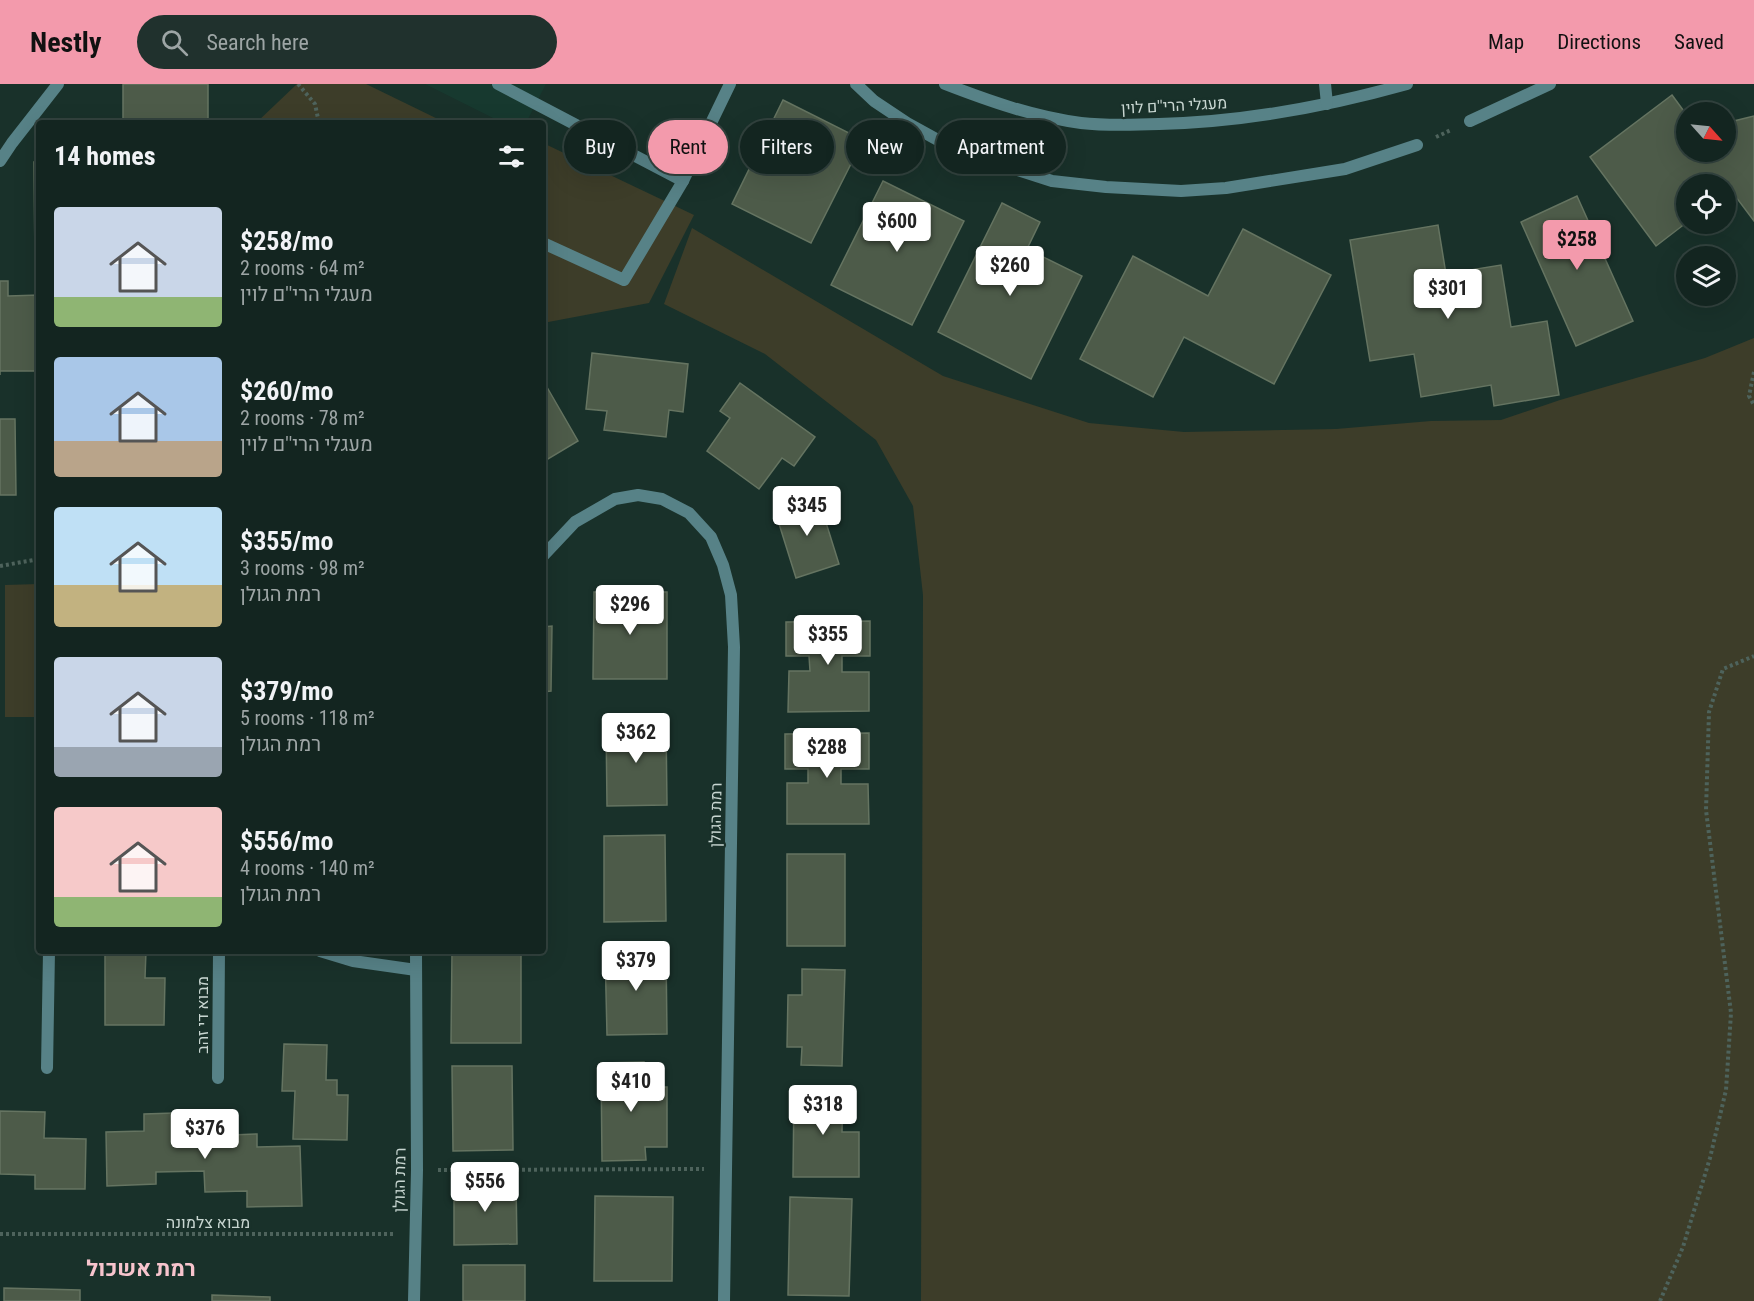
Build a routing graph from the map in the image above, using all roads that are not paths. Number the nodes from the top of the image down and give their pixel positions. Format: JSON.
{"nodes":[{"id":1,"x":58,"y":84,"type":"edge"},
{"id":2,"x":498,"y":84,"type":"edge"},
{"id":3,"x":730,"y":84,"type":"edge"},
{"id":4,"x":856,"y":84,"type":"edge"},
{"id":5,"x":945,"y":84,"type":"edge"},
{"id":6,"x":1324,"y":84,"type":"edge"},
{"id":7,"x":1407,"y":84,"type":"edge"},
{"id":8,"x":1550,"y":84,"type":"edge"},
{"id":9,"x":972,"y":89,"type":"edge"},
{"id":10,"x":1327,"y":104,"type":"junction"},
{"id":11,"x":1470,"y":121,"type":"road end"},
{"id":12,"x":1417,"y":145,"type":"road end"},
{"id":13,"x":0,"y":161,"type":"edge"},
{"id":14,"x":683,"y":181,"type":"junction"},
{"id":15,"x":546,"y":244,"type":"edge"},
{"id":16,"x":546,"y":553,"type":"edge"},
{"id":17,"x":49,"y":954,"type":"edge"},
{"id":18,"x":219,"y":954,"type":"edge"},
{"id":19,"x":330,"y":954,"type":"edge"},
{"id":20,"x":416,"y":954,"type":"edge"},
{"id":21,"x":416,"y":970,"type":"junction"},
{"id":22,"x":47,"y":1068,"type":"dead end"},
{"id":23,"x":218,"y":1078,"type":"dead end"},
{"id":24,"x":414,"y":1301,"type":"edge"},
{"id":25,"x":724,"y":1301,"type":"edge"}],
"edges":[{"from":1,"to":13,"type":"street"},
{"from":2,"to":14,"type":"street"},
{"from":3,"to":14,"type":"street"},
{"from":4,"to":12,"type":"street"},
{"from":5,"to":9,"type":"street","name":"מעגלי הרי''ם לוין"},
{"from":6,"to":10,"type":"street"},
{"from":7,"to":10,"type":"street","name":"מעגלי הרי''ם לוין"},
{"from":8,"to":11,"type":"street"},
{"from":9,"to":10,"type":"street","name":"מעגלי הרי''ם לוין"},
{"from":14,"to":15,"type":"street"},
{"from":16,"to":25,"type":"street","name":"רמת הגולן"},
{"from":17,"to":22,"type":"street"},
{"from":18,"to":23,"type":"street","name":"מבוא די זהב"},
{"from":19,"to":21,"type":"street"},
{"from":20,"to":21,"type":"street","name":"רמת הגולן"},
{"from":21,"to":24,"type":"street","name":"רמת הגולן"}]}
